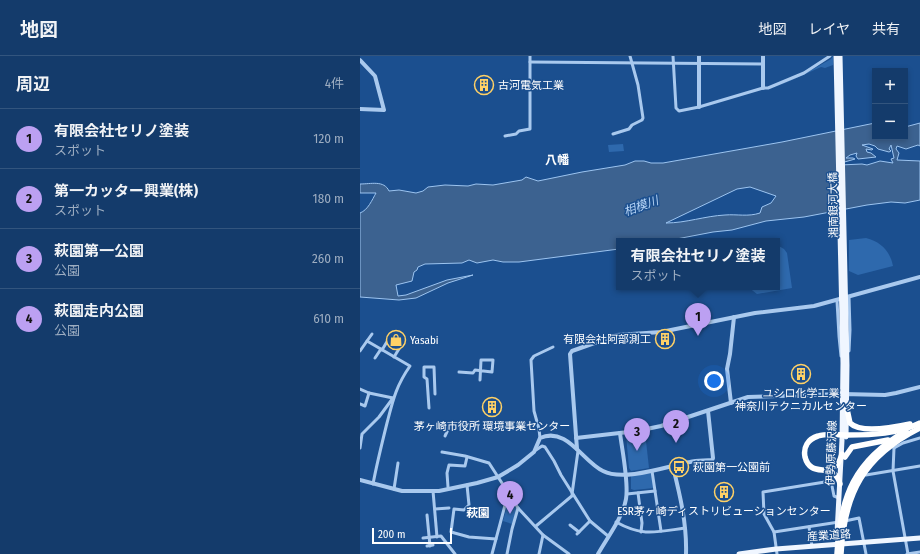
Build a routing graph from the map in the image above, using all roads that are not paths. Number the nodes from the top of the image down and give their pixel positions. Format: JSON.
{"nodes":[{"id":1,"x":530,"y":56,"type":"edge"},
{"id":2,"x":630,"y":56,"type":"edge"},
{"id":3,"x":673,"y":56,"type":"edge"},
{"id":4,"x":699,"y":56,"type":"edge"},
{"id":5,"x":763,"y":56,"type":"edge"},
{"id":6,"x":830,"y":56,"type":"edge"},
{"id":7,"x":836,"y":56,"type":"edge"},
{"id":8,"x":840,"y":56,"type":"edge"},
{"id":9,"x":360,"y":60,"type":"edge"},
{"id":10,"x":530,"y":62,"type":"junction"},
{"id":11,"x":632,"y":64,"type":"junction"},
{"id":12,"x":673,"y":64,"type":"junction"},
{"id":13,"x":699,"y":64,"type":"junction"},
{"id":14,"x":763,"y":64,"type":"junction"},
{"id":15,"x":763,"y":88,"type":"junction"},
{"id":16,"x":699,"y":107,"type":"junction"},
{"id":17,"x":360,"y":109,"type":"edge"},
{"id":18,"x":613,"y":134,"type":"dead end"},
{"id":19,"x":505,"y":136,"type":"dead end"},
{"id":20,"x":920,"y":277,"type":"edge"},
{"id":21,"x":849,"y":297,"type":"junction"},
{"id":22,"x":837,"y":301,"type":"junction"},
{"id":23,"x":734,"y":317,"type":"junction"},
{"id":24,"x":372,"y":334,"type":"dead end"},
{"id":25,"x":388,"y":340,"type":"dead end"},
{"id":26,"x":367,"y":341,"type":"junction"},
{"id":27,"x":402,"y":344,"type":"dead end"},
{"id":28,"x":552,"y":347,"type":"dead end"},
{"id":29,"x":382,"y":349,"type":"junction"},
{"id":30,"x":360,"y":351,"type":"edge"},
{"id":31,"x":845,"y":353,"type":"junction"},
{"id":32,"x":394,"y":357,"type":"junction"},
{"id":33,"x":375,"y":358,"type":"dead end"},
{"id":34,"x":845,"y":364,"type":"junction"},
{"id":35,"x":480,"y":371,"type":"junction"},
{"id":36,"x":459,"y":372,"type":"dead end"},
{"id":37,"x":480,"y":380,"type":"dead end"},
{"id":38,"x":920,"y":387,"type":"edge"},
{"id":39,"x":360,"y":389,"type":"edge"},
{"id":40,"x":427,"y":389,"type":"junction"},
{"id":41,"x":435,"y":389,"type":"junction"},
{"id":42,"x":370,"y":393,"type":"junction"},
{"id":43,"x":435,"y":394,"type":"dead end"},
{"id":44,"x":845,"y":394,"type":"junction"},
{"id":45,"x":393,"y":398,"type":"junction"},
{"id":46,"x":731,"y":403,"type":"junction"},
{"id":47,"x":360,"y":404,"type":"edge"},
{"id":48,"x":429,"y":408,"type":"dead end"},
{"id":49,"x":847,"y":410,"type":"junction"},
{"id":50,"x":708,"y":411,"type":"junction"},
{"id":51,"x":451,"y":423,"type":"dead end"},
{"id":52,"x":920,"y":423,"type":"edge"},
{"id":53,"x":920,"y":427,"type":"edge"},
{"id":54,"x":911,"y":431,"type":"junction"},
{"id":55,"x":620,"y":433,"type":"junction"},
{"id":56,"x":445,"y":436,"type":"dead end"},
{"id":57,"x":838,"y":436,"type":"junction"},
{"id":58,"x":850,"y":436,"type":"junction"},
{"id":59,"x":540,"y":438,"type":"junction"},
{"id":60,"x":576,"y":438,"type":"junction"},
{"id":61,"x":920,"y":438,"type":"edge"},
{"id":62,"x":360,"y":448,"type":"edge"},
{"id":63,"x":894,"y":448,"type":"junction"},
{"id":64,"x":578,"y":449,"type":"junction"},
{"id":65,"x":536,"y":450,"type":"junction"},
{"id":66,"x":442,"y":452,"type":"dead end"},
{"id":67,"x":843,"y":456,"type":"junction"},
{"id":68,"x":467,"y":457,"type":"junction"},
{"id":69,"x":398,"y":463,"type":"dead end"},
{"id":70,"x":920,"y":466,"type":"edge"},
{"id":71,"x":673,"y":467,"type":"junction"},
{"id":72,"x":894,"y":470,"type":"junction"},
{"id":73,"x":652,"y":471,"type":"junction"},
{"id":74,"x":625,"y":474,"type":"junction"},
{"id":75,"x":866,"y":475,"type":"junction"},
{"id":76,"x":498,"y":477,"type":"junction"},
{"id":77,"x":360,"y":480,"type":"edge"},
{"id":78,"x":373,"y":484,"type":"junction"},
{"id":79,"x":840,"y":484,"type":"junction"},
{"id":80,"x":467,"y":485,"type":"junction"},
{"id":81,"x":448,"y":487,"type":"dead end"},
{"id":82,"x":394,"y":489,"type":"junction"},
{"id":83,"x":432,"y":491,"type":"junction"},
{"id":84,"x":655,"y":491,"type":"junction"},
{"id":85,"x":638,"y":493,"type":"junction"},
{"id":86,"x":508,"y":494,"type":"junction"},
{"id":87,"x":627,"y":494,"type":"junction"},
{"id":88,"x":573,"y":495,"type":"junction"},
{"id":89,"x":841,"y":499,"type":"junction"},
{"id":90,"x":449,"y":508,"type":"dead end"},
{"id":91,"x":518,"y":508,"type":"junction"},
{"id":92,"x":435,"y":509,"type":"junction"},
{"id":93,"x":427,"y":515,"type":"dead end"},
{"id":94,"x":435,"y":519,"type":"junction"},
{"id":95,"x":428,"y":520,"type":"junction"},
{"id":96,"x":590,"y":521,"type":"junction"},
{"id":97,"x":616,"y":522,"type":"junction"},
{"id":98,"x":840,"y":522,"type":"junction"},
{"id":99,"x":570,"y":525,"type":"dead end"},
{"id":100,"x":536,"y":526,"type":"junction"},
{"id":101,"x":808,"y":527,"type":"junction"},
{"id":102,"x":685,"y":528,"type":"junction"},
{"id":103,"x":661,"y":531,"type":"junction"},
{"id":104,"x":641,"y":532,"type":"junction"},
{"id":105,"x":774,"y":532,"type":"junction"},
{"id":106,"x":543,"y":535,"type":"junction"},
{"id":107,"x":608,"y":536,"type":"junction"},
{"id":108,"x":437,"y":537,"type":"junction"},
{"id":109,"x":423,"y":538,"type":"dead end"},
{"id":110,"x":430,"y":538,"type":"junction"},
{"id":111,"x":920,"y":538,"type":"edge"},
{"id":112,"x":496,"y":539,"type":"junction"},
{"id":113,"x":905,"y":539,"type":"junction"},
{"id":114,"x":863,"y":542,"type":"junction"},
{"id":115,"x":838,"y":544,"type":"junction"},
{"id":116,"x":430,"y":546,"type":"dead end"},
{"id":117,"x":812,"y":546,"type":"junction"},
{"id":118,"x":776,"y":551,"type":"edge"},
{"id":119,"x":920,"y":552,"type":"edge"},
{"id":120,"x":455,"y":554,"type":"edge"},
{"id":121,"x":492,"y":554,"type":"edge"},
{"id":122,"x":507,"y":554,"type":"edge"},
{"id":123,"x":539,"y":554,"type":"edge"},
{"id":124,"x":569,"y":554,"type":"edge"},
{"id":125,"x":598,"y":554,"type":"edge"},
{"id":126,"x":686,"y":554,"type":"edge"},
{"id":127,"x":739,"y":554,"type":"edge"},
{"id":128,"x":836,"y":554,"type":"edge"},
{"id":129,"x":840,"y":554,"type":"edge"},
{"id":130,"x":866,"y":554,"type":"edge"},
{"id":131,"x":907,"y":554,"type":"edge"}],
"edges":[{"from":1,"to":10,"type":"street"},
{"from":2,"to":11,"type":"street"},
{"from":3,"to":12,"type":"street"},
{"from":4,"to":13,"type":"street"},
{"from":5,"to":14,"type":"street"},
{"from":6,"to":15,"type":"street"},
{"from":7,"to":31,"type":"main road","name":"湘南銀河大橋"},
{"from":8,"to":31,"type":"main road","name":"湘南銀河大橋"},
{"from":9,"to":17,"type":"street"},
{"from":10,"to":11,"type":"street"},
{"from":10,"to":19,"type":"street"},
{"from":11,"to":12,"type":"street"},
{"from":11,"to":18,"type":"street"},
{"from":12,"to":13,"type":"street"},
{"from":12,"to":16,"type":"street"},
{"from":13,"to":14,"type":"street"},
{"from":13,"to":16,"type":"street"},
{"from":14,"to":15,"type":"street"},
{"from":15,"to":16,"type":"street"},
{"from":20,"to":21,"type":"street"},
{"from":21,"to":22,"type":"street"},
{"from":21,"to":34,"type":"street"},
{"from":22,"to":23,"type":"street"},
{"from":22,"to":34,"type":"street"},
{"from":23,"to":46,"type":"street"},
{"from":23,"to":60,"type":"street"},
{"from":24,"to":26,"type":"street"},
{"from":25,"to":29,"type":"street"},
{"from":26,"to":29,"type":"street"},
{"from":26,"to":30,"type":"street"},
{"from":27,"to":32,"type":"street"},
{"from":28,"to":59,"type":"street"},
{"from":29,"to":32,"type":"street"},
{"from":29,"to":33,"type":"street"},
{"from":31,"to":34,"type":"main road","name":"伊勢原藤沢線"},
{"from":32,"to":45,"type":"street"},
{"from":34,"to":44,"type":"main road","name":"伊勢原藤沢線"},
{"from":35,"to":35,"type":"street"},
{"from":35,"to":36,"type":"street"},
{"from":35,"to":37,"type":"street"},
{"from":38,"to":44,"type":"street"},
{"from":39,"to":42,"type":"street"},
{"from":40,"to":41,"type":"street"},
{"from":40,"to":41,"type":"street"},
{"from":40,"to":48,"type":"street"},
{"from":41,"to":43,"type":"street"},
{"from":42,"to":45,"type":"street"},
{"from":42,"to":47,"type":"street"},
{"from":44,"to":46,"type":"street"},
{"from":44,"to":49,"type":"main road","name":"伊勢原藤沢線"},
{"from":44,"to":67,"type":"main road","name":"伊勢原藤沢線"},
{"from":45,"to":62,"type":"street"},
{"from":45,"to":78,"type":"street"},
{"from":46,"to":50,"type":"street"},
{"from":49,"to":52,"type":"highway"},
{"from":49,"to":67,"type":"main road","name":"伊勢原藤沢線"},
{"from":50,"to":55,"type":"street"},
{"from":50,"to":71,"type":"street"},
{"from":51,"to":56,"type":"street"},
{"from":52,"to":58,"type":"highway"},
{"from":52,"to":128,"type":"highway"},
{"from":53,"to":54,"type":"highway"},
{"from":53,"to":129,"type":"highway"},
{"from":54,"to":58,"type":"highway"},
{"from":54,"to":67,"type":"highway"},
{"from":55,"to":60,"type":"street"},
{"from":55,"to":74,"type":"street"},
{"from":57,"to":58,"type":"highway"},
{"from":57,"to":67,"type":"highway"},
{"from":57,"to":79,"type":"highway"},
{"from":59,"to":64,"type":"street"},
{"from":59,"to":65,"type":"street"},
{"from":60,"to":64,"type":"street"},
{"from":61,"to":63,"type":"street"},
{"from":63,"to":72,"type":"street"},
{"from":63,"to":75,"type":"street"},
{"from":64,"to":74,"type":"street"},
{"from":64,"to":88,"type":"street"},
{"from":65,"to":76,"type":"street"},
{"from":65,"to":88,"type":"street"},
{"from":66,"to":68,"type":"street"},
{"from":67,"to":79,"type":"main road","name":"伊勢原藤沢線"},
{"from":67,"to":89,"type":"main road","name":"伊勢原藤沢線"},
{"from":68,"to":76,"type":"street"},
{"from":68,"to":81,"type":"street"},
{"from":69,"to":82,"type":"street"},
{"from":70,"to":72,"type":"street"},
{"from":71,"to":73,"type":"street"},
{"from":71,"to":102,"type":"street"},
{"from":72,"to":75,"type":"street"},
{"from":72,"to":113,"type":"street"},
{"from":73,"to":74,"type":"street"},
{"from":73,"to":84,"type":"street"},
{"from":74,"to":87,"type":"street"},
{"from":75,"to":89,"type":"street"},
{"from":76,"to":80,"type":"street"},
{"from":76,"to":86,"type":"street"},
{"from":77,"to":78,"type":"street"},
{"from":78,"to":82,"type":"street"},
{"from":79,"to":89,"type":"main road","name":"伊勢原藤沢線"},
{"from":80,"to":83,"type":"street"},
{"from":80,"to":112,"type":"street"},
{"from":82,"to":83,"type":"street"},
{"from":83,"to":92,"type":"street"},
{"from":84,"to":85,"type":"street"},
{"from":84,"to":103,"type":"street"},
{"from":85,"to":87,"type":"street"},
{"from":85,"to":104,"type":"street"},
{"from":86,"to":91,"type":"street"},
{"from":86,"to":112,"type":"street"},
{"from":87,"to":97,"type":"street"},
{"from":88,"to":96,"type":"street"},
{"from":88,"to":100,"type":"street"},
{"from":89,"to":98,"type":"main road","name":"伊勢原藤沢線"},
{"from":89,"to":105,"type":"street"},
{"from":90,"to":92,"type":"street"},
{"from":91,"to":100,"type":"street"},
{"from":91,"to":122,"type":"street"},
{"from":92,"to":94,"type":"street"},
{"from":93,"to":95,"type":"street"},
{"from":94,"to":95,"type":"street"},
{"from":94,"to":108,"type":"street"},
{"from":95,"to":110,"type":"street"},
{"from":96,"to":99,"type":"street"},
{"from":96,"to":107,"type":"street"},
{"from":97,"to":104,"type":"street"},
{"from":97,"to":107,"type":"street"},
{"from":98,"to":101,"type":"street"},
{"from":98,"to":114,"type":"street"},
{"from":98,"to":115,"type":"main road","name":"伊勢原藤沢線"},
{"from":100,"to":106,"type":"street"},
{"from":101,"to":105,"type":"street"},
{"from":101,"to":117,"type":"street"},
{"from":102,"to":103,"type":"street"},
{"from":102,"to":126,"type":"street"},
{"from":103,"to":104,"type":"street"},
{"from":105,"to":118,"type":"street"},
{"from":106,"to":123,"type":"street"},
{"from":106,"to":124,"type":"street"},
{"from":107,"to":125,"type":"street"},
{"from":108,"to":110,"type":"street"},
{"from":108,"to":120,"type":"street"},
{"from":109,"to":110,"type":"street"},
{"from":110,"to":116,"type":"street"},
{"from":111,"to":113,"type":"main road","name":"産業道路"},
{"from":112,"to":121,"type":"street"},
{"from":113,"to":114,"type":"main road","name":"産業道路"},
{"from":113,"to":131,"type":"street"},
{"from":114,"to":115,"type":"main road","name":"産業道路"},
{"from":114,"to":130,"type":"street"},
{"from":115,"to":117,"type":"main road","name":"産業道路"},
{"from":115,"to":128,"type":"main road","name":"伊勢原藤沢線"},
{"from":115,"to":129,"type":"main road","name":"伊勢原藤沢線"},
{"from":117,"to":118,"type":"main road","name":"産業道路"},
{"from":118,"to":127,"type":"main road","name":"産業道路"},
{"from":119,"to":131,"type":"street"}]}
